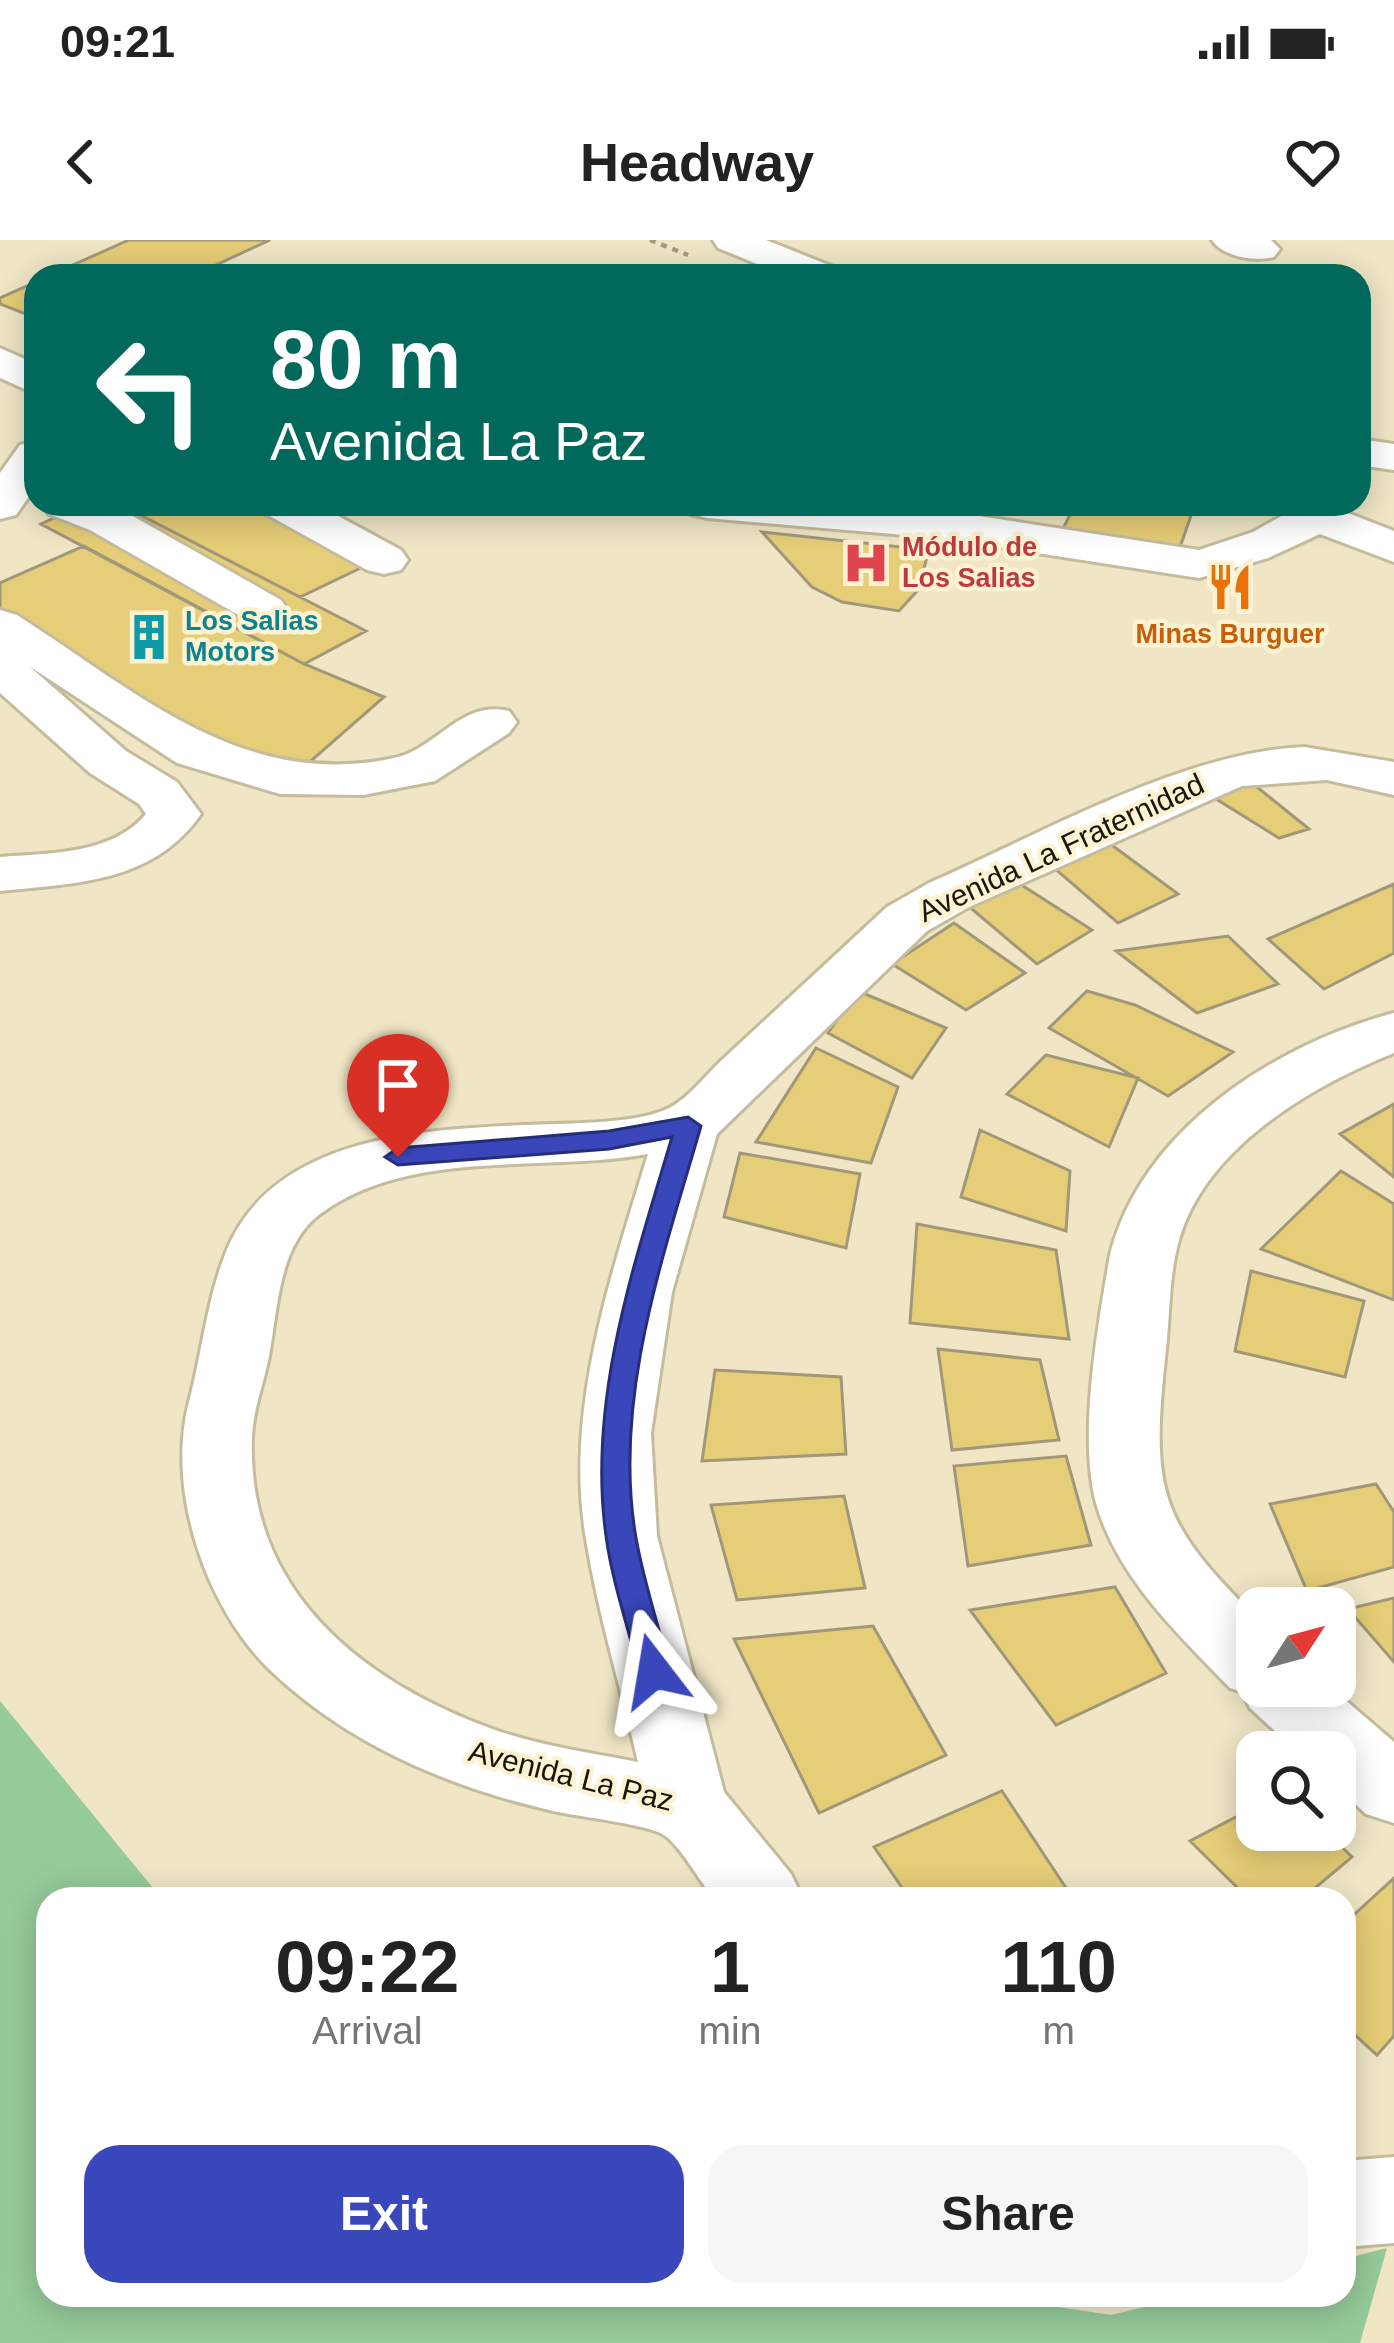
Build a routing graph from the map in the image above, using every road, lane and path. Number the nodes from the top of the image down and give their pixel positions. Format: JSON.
{"nodes":[{"id":1,"x":717,"y":244,"type":"edge"},
{"id":2,"x":750,"y":264,"type":"edge"},
{"id":3,"x":783,"y":264,"type":"edge"},
{"id":4,"x":96,"y":516,"type":"edge"},
{"id":5,"x":303,"y":516,"type":"edge"},
{"id":6,"x":847,"y":516,"type":"edge"},
{"id":7,"x":1316,"y":516,"type":"edge"},
{"id":8,"x":1345,"y":516,"type":"edge"},
{"id":9,"x":1394,"y":548,"type":"edge"},
{"id":10,"x":384,"y":560,"type":"dead end"},
{"id":11,"x":264,"y":610,"type":"dead end"},
{"id":12,"x":0,"y":625,"type":"edge"},
{"id":13,"x":0,"y":659,"type":"edge"},
{"id":14,"x":491,"y":722,"type":"dead end"},
{"id":15,"x":1394,"y":779,"type":"edge"},
{"id":16,"x":0,"y":874,"type":"edge"},
{"id":17,"x":1394,"y":1032,"type":"edge"},
{"id":18,"x":688,"y":1126,"type":"junction"},
{"id":19,"x":1236,"y":1645,"type":"edge"},
{"id":20,"x":1301,"y":1707,"type":"edge"},
{"id":21,"x":1394,"y":1790,"type":"edge"},
{"id":22,"x":688,"y":1806,"type":"junction"},
{"id":23,"x":753,"y":1887,"type":"edge"},
{"id":24,"x":1394,"y":2200,"type":"edge"},
{"id":25,"x":1356,"y":2203,"type":"edge"}],
"edges":[{"from":1,"to":2,"type":"street"},
{"from":1,"to":3,"type":"street"},
{"from":4,"to":11,"type":"street"},
{"from":5,"to":10,"type":"street"},
{"from":6,"to":7,"type":"street"},
{"from":8,"to":9,"type":"street"},
{"from":12,"to":14,"type":"street"},
{"from":13,"to":16,"type":"street"},
{"from":15,"to":18,"type":"street","name":"Avenida La Fraternidad"},
{"from":17,"to":19,"type":"street"},
{"from":18,"to":22,"type":"street"},
{"from":18,"to":22,"type":"street","name":"Avenida La Paz"},
{"from":20,"to":21,"type":"street"},
{"from":22,"to":23,"type":"street"},
{"from":24,"to":25,"type":"street"}]}
